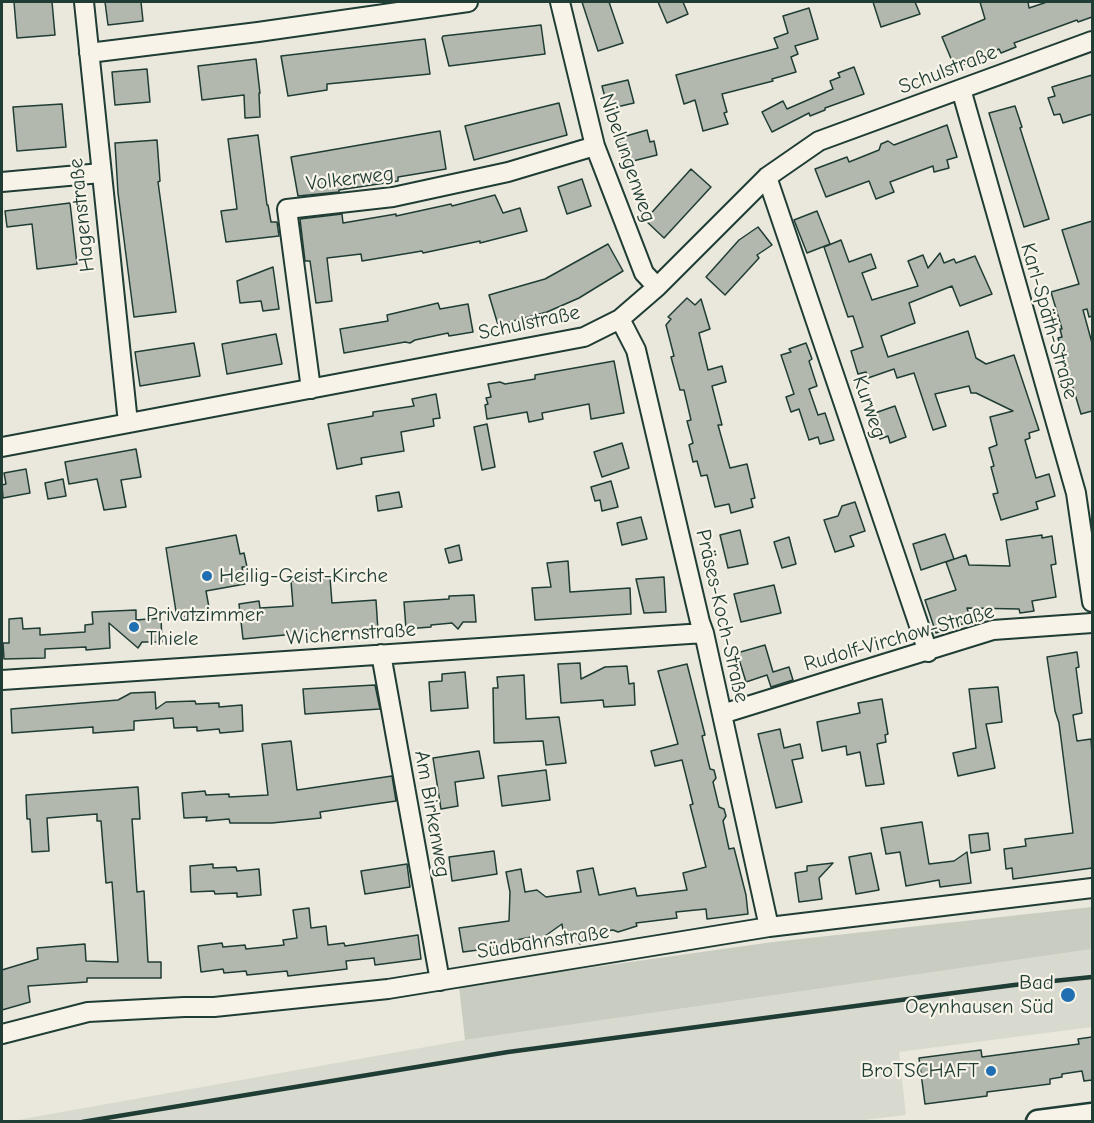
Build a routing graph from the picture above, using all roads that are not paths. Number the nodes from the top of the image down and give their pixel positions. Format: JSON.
{"nodes":[{"id":1,"x":84,"y":2,"type":"edge"},
{"id":2,"x":468,"y":2,"type":"edge"},
{"id":3,"x":560,"y":2,"type":"edge"},
{"id":4,"x":1092,"y":41,"type":"edge"},
{"id":5,"x":89,"y":53,"type":"junction"},
{"id":6,"x":962,"y":88,"type":"junction"},
{"id":7,"x":595,"y":146,"type":"junction"},
{"id":8,"x":101,"y":173,"type":"junction"},
{"id":9,"x":767,"y":177,"type":"junction"},
{"id":10,"x":2,"y":182,"type":"edge"},
{"id":11,"x":657,"y":287,"type":"junction"},
{"id":12,"x":620,"y":320,"type":"junction"},
{"id":13,"x":311,"y":389,"type":"junction"},
{"id":14,"x":128,"y":423,"type":"junction"},
{"id":15,"x":2,"y":447,"type":"edge"},
{"id":16,"x":1084,"y":490,"type":"edge"},
{"id":17,"x":1092,"y":602,"type":"edge"},
{"id":18,"x":1092,"y":623,"type":"edge"},
{"id":19,"x":704,"y":633,"type":"junction"},
{"id":20,"x":928,"y":651,"type":"junction"},
{"id":21,"x":381,"y":654,"type":"junction"},
{"id":22,"x":2,"y":680,"type":"edge"},
{"id":23,"x":722,"y":714,"type":"junction"},
{"id":24,"x":1092,"y":888,"type":"edge"},
{"id":25,"x":769,"y":927,"type":"junction"},
{"id":26,"x":440,"y":981,"type":"junction"},
{"id":27,"x":2,"y":1034,"type":"edge"},
{"id":28,"x":1092,"y":1115,"type":"edge"},
{"id":29,"x":1038,"y":1122,"type":"edge"}],
"edges":[{"from":1,"to":5,"type":"street","name":"Hagenstraße"},
{"from":2,"to":5,"type":"street"},
{"from":3,"to":7,"type":"street","name":"Nibelungenweg"},
{"from":4,"to":6,"type":"street","name":"Schulstraße"},
{"from":5,"to":8,"type":"street","name":"Hagenstraße"},
{"from":6,"to":9,"type":"street","name":"Schulstraße"},
{"from":6,"to":16,"type":"street","name":"Karl-Späth-Straße"},
{"from":7,"to":11,"type":"street","name":"Nibelungenweg"},
{"from":7,"to":13,"type":"street","name":"Volkerweg"},
{"from":8,"to":10,"type":"street"},
{"from":8,"to":14,"type":"street","name":"Hagenstraße"},
{"from":9,"to":11,"type":"street","name":"Schulstraße"},
{"from":9,"to":20,"type":"street","name":"Kurweg"},
{"from":11,"to":12,"type":"street","name":"Schulstraße"},
{"from":12,"to":13,"type":"street","name":"Schulstraße"},
{"from":12,"to":19,"type":"street","name":"Präses-Koch-Straße"},
{"from":13,"to":14,"type":"street","name":"Schulstraße"},
{"from":14,"to":15,"type":"street","name":"Schulstraße"},
{"from":16,"to":17,"type":"street","name":"Karl-Späth-Straße"},
{"from":18,"to":20,"type":"street","name":"Rudolf-Virchow-Straße"},
{"from":19,"to":21,"type":"street","name":"Wichernstraße"},
{"from":19,"to":23,"type":"street","name":"Präses-Koch-Straße"},
{"from":20,"to":23,"type":"street","name":"Rudolf-Virchow-Straße"},
{"from":21,"to":22,"type":"street","name":"Wichernstraße"},
{"from":21,"to":26,"type":"street","name":"Am Birkenweg"},
{"from":23,"to":25,"type":"street","name":"Präses-Koch-Straße"},
{"from":24,"to":25,"type":"street","name":"Südbahnstraße"},
{"from":25,"to":26,"type":"street","name":"Südbahnstraße"},
{"from":26,"to":27,"type":"street","name":"Südbahnstraße"},
{"from":28,"to":29,"type":"main road"}]}
